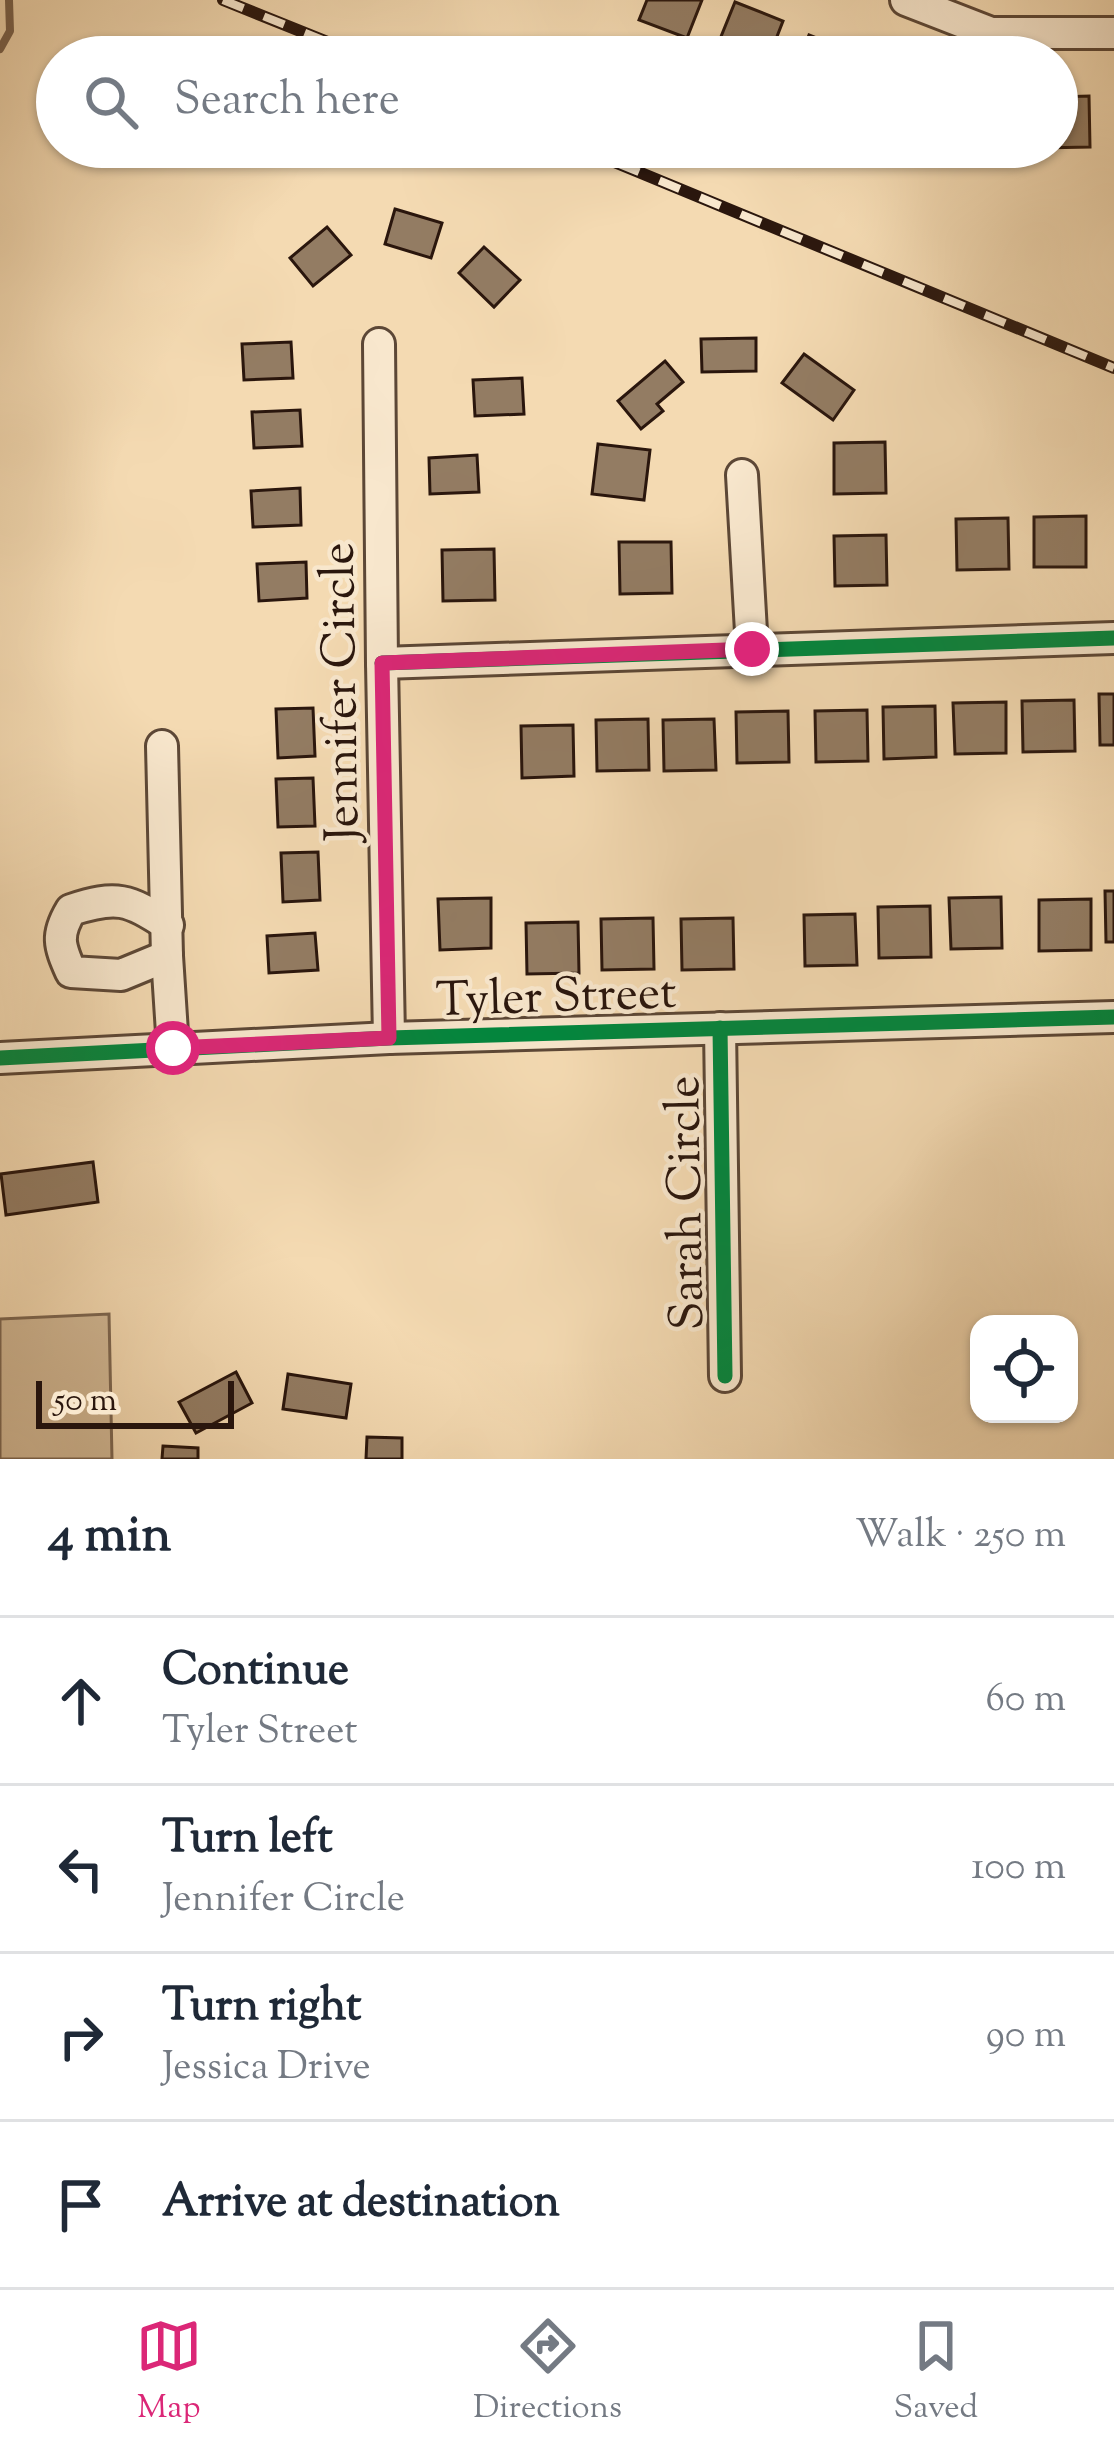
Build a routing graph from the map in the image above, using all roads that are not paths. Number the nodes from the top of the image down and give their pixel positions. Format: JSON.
{"nodes":[{"id":1,"x":906,"y":0,"type":"edge"},
{"id":2,"x":1114,"y":33,"type":"edge"},
{"id":3,"x":379,"y":344,"type":"dead end"},
{"id":4,"x":742,"y":475,"type":"dead end"},
{"id":5,"x":1114,"y":638,"type":"edge"},
{"id":6,"x":752,"y":649,"type":"junction"},
{"id":7,"x":382,"y":663,"type":"junction"},
{"id":8,"x":162,"y":746,"type":"dead end"},
{"id":9,"x":1114,"y":1017,"type":"edge"},
{"id":10,"x":720,"y":1028,"type":"junction"},
{"id":11,"x":389,"y":1038,"type":"junction"},
{"id":12,"x":173,"y":1048,"type":"junction"},
{"id":13,"x":0,"y":1058,"type":"edge"},
{"id":14,"x":725,"y":1376,"type":"dead end"}],
"edges":[{"from":1,"to":2,"type":"street"},
{"from":3,"to":7,"type":"street","name":"Jennifer Circle"},
{"from":4,"to":6,"type":"street"},
{"from":5,"to":6,"type":"street"},
{"from":6,"to":7,"type":"street"},
{"from":7,"to":11,"type":"street","name":"Jennifer Circle"},
{"from":8,"to":12,"type":"street"},
{"from":9,"to":10,"type":"street","name":"Tyler Street"},
{"from":10,"to":11,"type":"street","name":"Tyler Street"},
{"from":10,"to":14,"type":"street","name":"Sarah Circle"},
{"from":11,"to":12,"type":"street","name":"Tyler Street"},
{"from":12,"to":13,"type":"street","name":"Tyler Street"}]}
